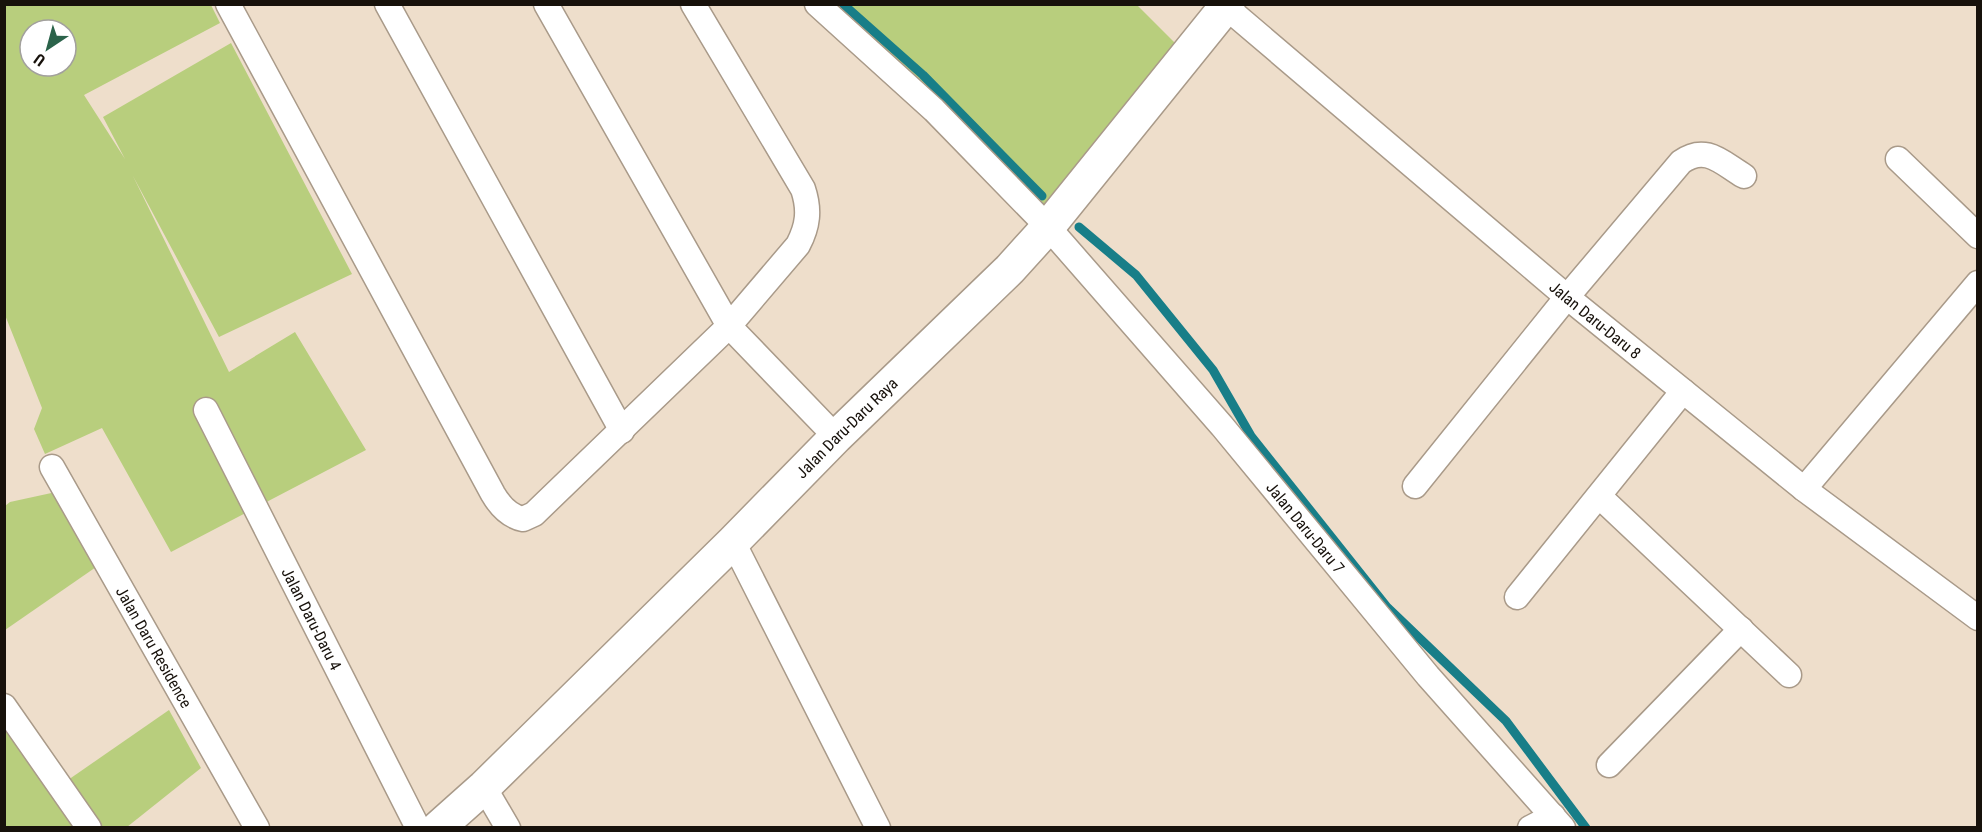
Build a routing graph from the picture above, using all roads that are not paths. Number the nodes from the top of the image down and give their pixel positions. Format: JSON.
{"nodes":[{"id":1,"x":228,"y":4,"type":"edge"},
{"id":2,"x":387,"y":4,"type":"edge"},
{"id":3,"x":546,"y":4,"type":"edge"},
{"id":4,"x":693,"y":4,"type":"edge"},
{"id":5,"x":817,"y":4,"type":"edge"},
{"id":6,"x":1227,"y":6,"type":"edge"},
{"id":7,"x":1899,"y":159,"type":"dead end"},
{"id":8,"x":1744,"y":176,"type":"dead end"},
{"id":9,"x":1048,"y":228,"type":"junction"},
{"id":10,"x":1977,"y":236,"type":"edge"},
{"id":11,"x":1977,"y":283,"type":"edge"},
{"id":12,"x":1567,"y":297,"type":"junction"},
{"id":13,"x":729,"y":326,"type":"junction"},
{"id":14,"x":1683,"y":391,"type":"junction"},
{"id":15,"x":206,"y":410,"type":"dead end"},
{"id":16,"x":622,"y":431,"type":"junction"},
{"id":17,"x":836,"y":437,"type":"junction"},
{"id":18,"x":52,"y":467,"type":"dead end"},
{"id":19,"x":1415,"y":486,"type":"dead end"},
{"id":20,"x":1804,"y":489,"type":"junction"},
{"id":21,"x":1599,"y":496,"type":"junction"},
{"id":22,"x":733,"y":542,"type":"junction"},
{"id":23,"x":1518,"y":597,"type":"dead end"},
{"id":24,"x":1977,"y":618,"type":"edge"},
{"id":25,"x":1741,"y":629,"type":"junction"},
{"id":26,"x":1789,"y":675,"type":"dead end"},
{"id":27,"x":4,"y":706,"type":"edge"},
{"id":28,"x":1609,"y":765,"type":"dead end"},
{"id":29,"x":484,"y":787,"type":"junction"},
{"id":30,"x":1558,"y":822,"type":"edge"},
{"id":31,"x":89,"y":828,"type":"edge"},
{"id":32,"x":257,"y":828,"type":"edge"},
{"id":33,"x":418,"y":828,"type":"edge"},
{"id":34,"x":438,"y":828,"type":"edge"},
{"id":35,"x":508,"y":828,"type":"edge"},
{"id":36,"x":878,"y":828,"type":"edge"},
{"id":37,"x":1530,"y":828,"type":"edge"}],
"edges":[{"from":1,"to":16,"type":"street"},
{"from":2,"to":16,"type":"street"},
{"from":3,"to":13,"type":"street"},
{"from":4,"to":13,"type":"street"},
{"from":5,"to":9,"type":"street","name":"Jalan Daru-Daru 7"},
{"from":6,"to":9,"type":"main road","name":"Jalan Daru-Daru Raya"},
{"from":6,"to":12,"type":"street","name":"Jalan Daru-Daru 8"},
{"from":7,"to":10,"type":"street"},
{"from":8,"to":12,"type":"street"},
{"from":9,"to":17,"type":"main road","name":"Jalan Daru-Daru Raya"},
{"from":9,"to":30,"type":"street","name":"Jalan Daru-Daru 7"},
{"from":11,"to":20,"type":"street"},
{"from":12,"to":14,"type":"street","name":"Jalan Daru-Daru 8"},
{"from":12,"to":19,"type":"street"},
{"from":13,"to":16,"type":"street"},
{"from":13,"to":17,"type":"street"},
{"from":14,"to":20,"type":"street","name":"Jalan Daru-Daru 8"},
{"from":14,"to":21,"type":"street"},
{"from":15,"to":33,"type":"street","name":"Jalan Daru-Daru 4"},
{"from":17,"to":22,"type":"main road","name":"Jalan Daru-Daru Raya"},
{"from":18,"to":32,"type":"street","name":"Jalan Daru Residence"},
{"from":20,"to":24,"type":"street","name":"Jalan Daru-Daru 8"},
{"from":21,"to":23,"type":"street"},
{"from":21,"to":25,"type":"street"},
{"from":22,"to":29,"type":"main road","name":"Jalan Daru-Daru Raya"},
{"from":22,"to":36,"type":"street"},
{"from":25,"to":26,"type":"street"},
{"from":25,"to":28,"type":"street"},
{"from":27,"to":31,"type":"street"},
{"from":29,"to":34,"type":"main road","name":"Jalan Daru-Daru Raya"},
{"from":29,"to":35,"type":"street"},
{"from":30,"to":37,"type":"street"}]}
